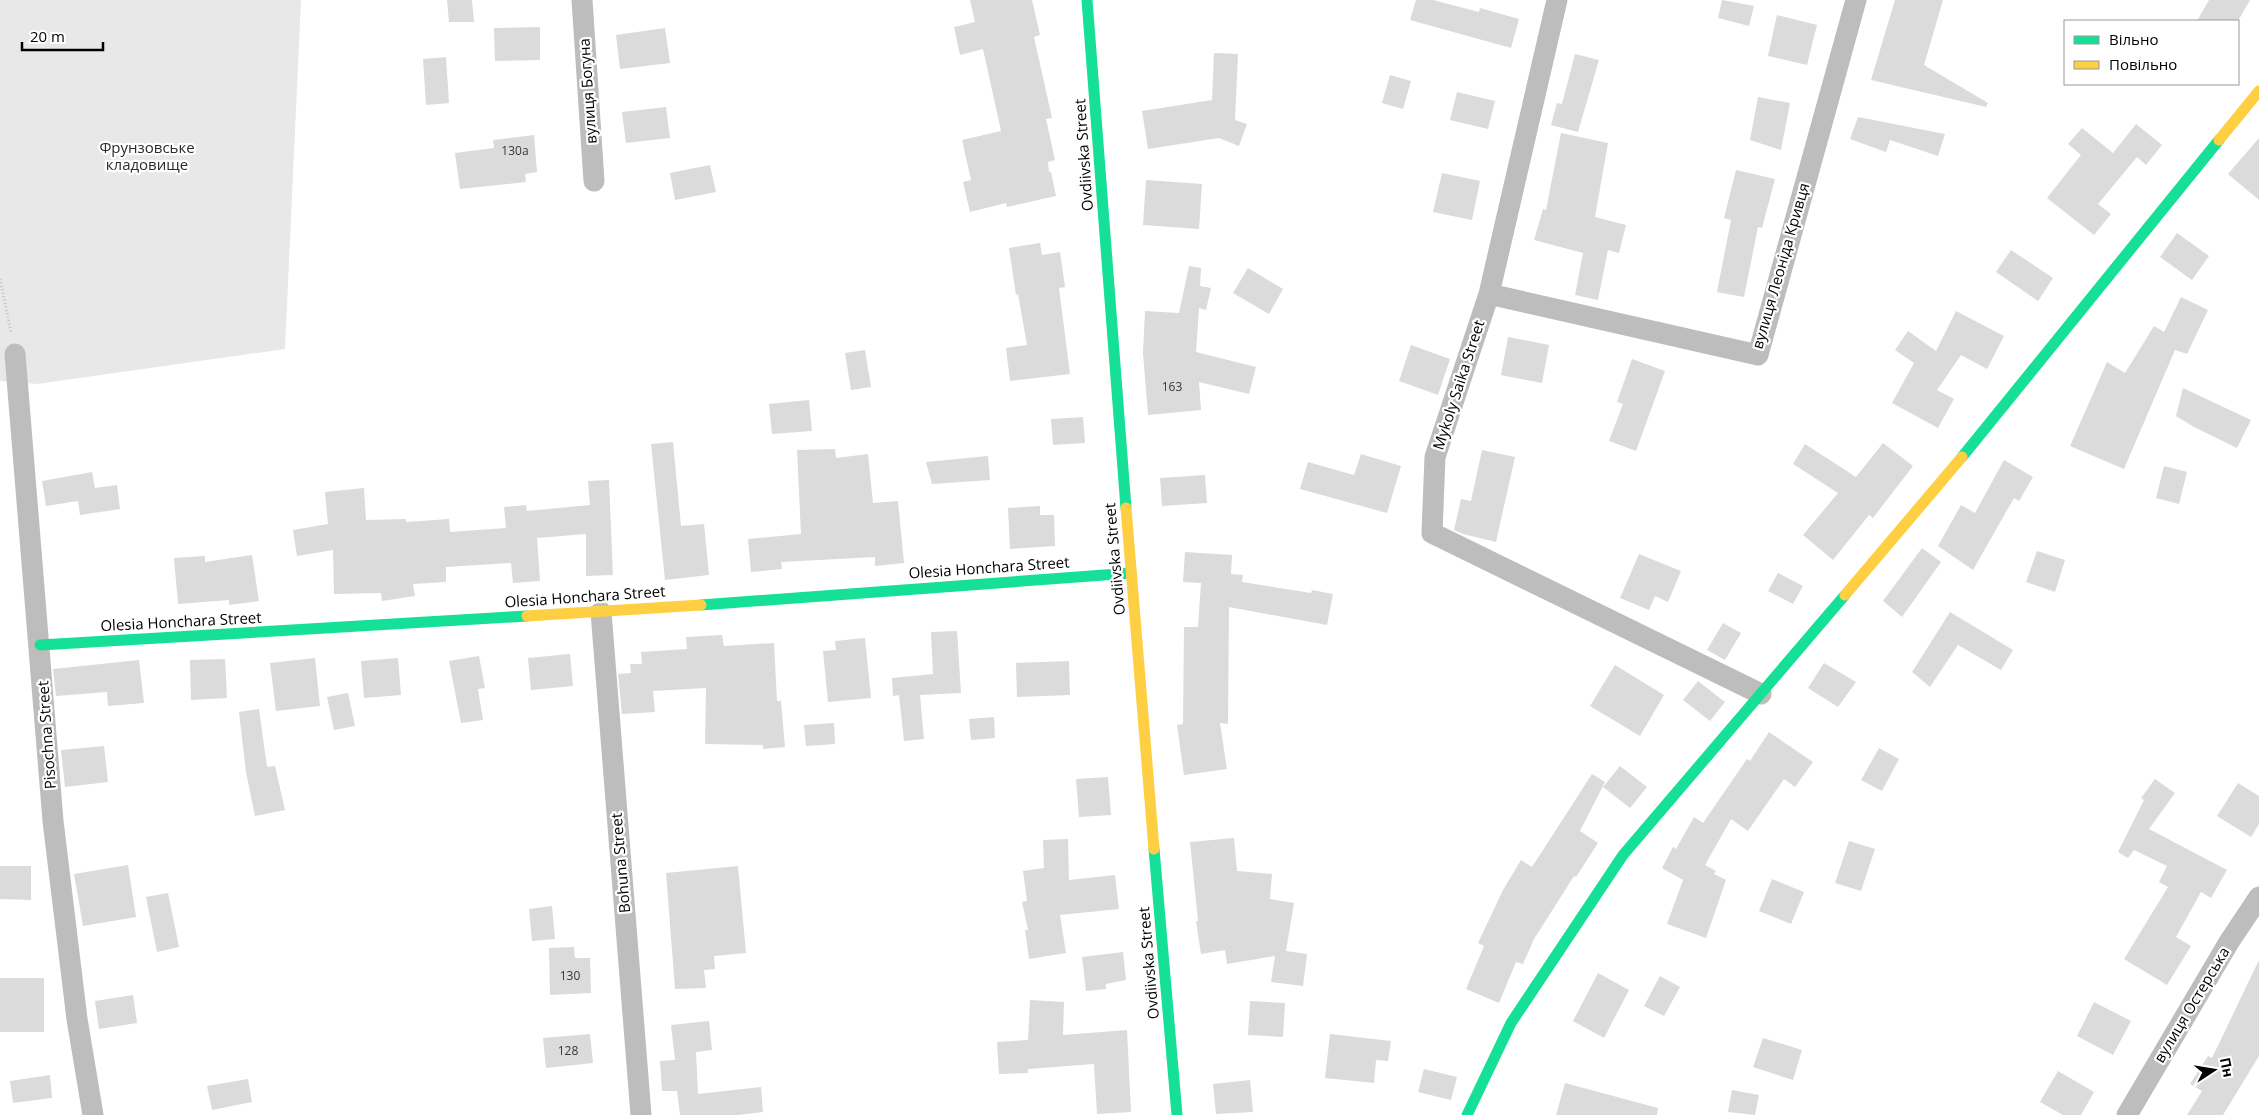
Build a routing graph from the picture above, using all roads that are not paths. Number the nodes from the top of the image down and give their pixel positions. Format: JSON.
{"nodes":[{"id":1,"x":582,"y":0,"type":"edge"},
{"id":2,"x":1087,"y":0,"type":"edge"},
{"id":3,"x":1557,"y":0,"type":"edge"},
{"id":4,"x":1856,"y":0,"type":"edge"},
{"id":5,"x":2259,"y":92,"type":"edge"},
{"id":6,"x":594,"y":181,"type":"dead end"},
{"id":7,"x":1489,"y":294,"type":"junction"},
{"id":8,"x":15,"y":354,"type":"road end"},
{"id":9,"x":1131,"y":573,"type":"junction"},
{"id":10,"x":601,"y":612,"type":"junction"},
{"id":11,"x":40,"y":645,"type":"junction"},
{"id":12,"x":1761,"y":694,"type":"junction"},
{"id":13,"x":2259,"y":897,"type":"edge"},
{"id":14,"x":92,"y":1115,"type":"edge"},
{"id":15,"x":641,"y":1115,"type":"edge"},
{"id":16,"x":1177,"y":1115,"type":"edge"},
{"id":17,"x":1467,"y":1115,"type":"edge"},
{"id":18,"x":2127,"y":1115,"type":"edge"}],
"edges":[{"from":1,"to":6,"type":"street","name":"вулиця Богуна"},
{"from":2,"to":9,"type":"street","name":"Ovdiivska Street"},
{"from":3,"to":7,"type":"street","name":"Mykoly Saika Street"},
{"from":4,"to":7,"type":"street","name":"вулиця Леоніда Кривця"},
{"from":5,"to":12,"type":"street"},
{"from":7,"to":12,"type":"street","name":"Mykoly Saika Street"},
{"from":8,"to":11,"type":"street","name":"Pisochna Street"},
{"from":9,"to":10,"type":"street","name":"Olesia Honchara Street"},
{"from":9,"to":16,"type":"street","name":"Ovdiivska Street"},
{"from":10,"to":11,"type":"street","name":"Olesia Honchara Street"},
{"from":10,"to":15,"type":"street","name":"Bohuna Street"},
{"from":11,"to":14,"type":"street","name":"Pisochna Street"},
{"from":12,"to":17,"type":"street"},
{"from":13,"to":18,"type":"street","name":"вулиця Остерська"}]}
